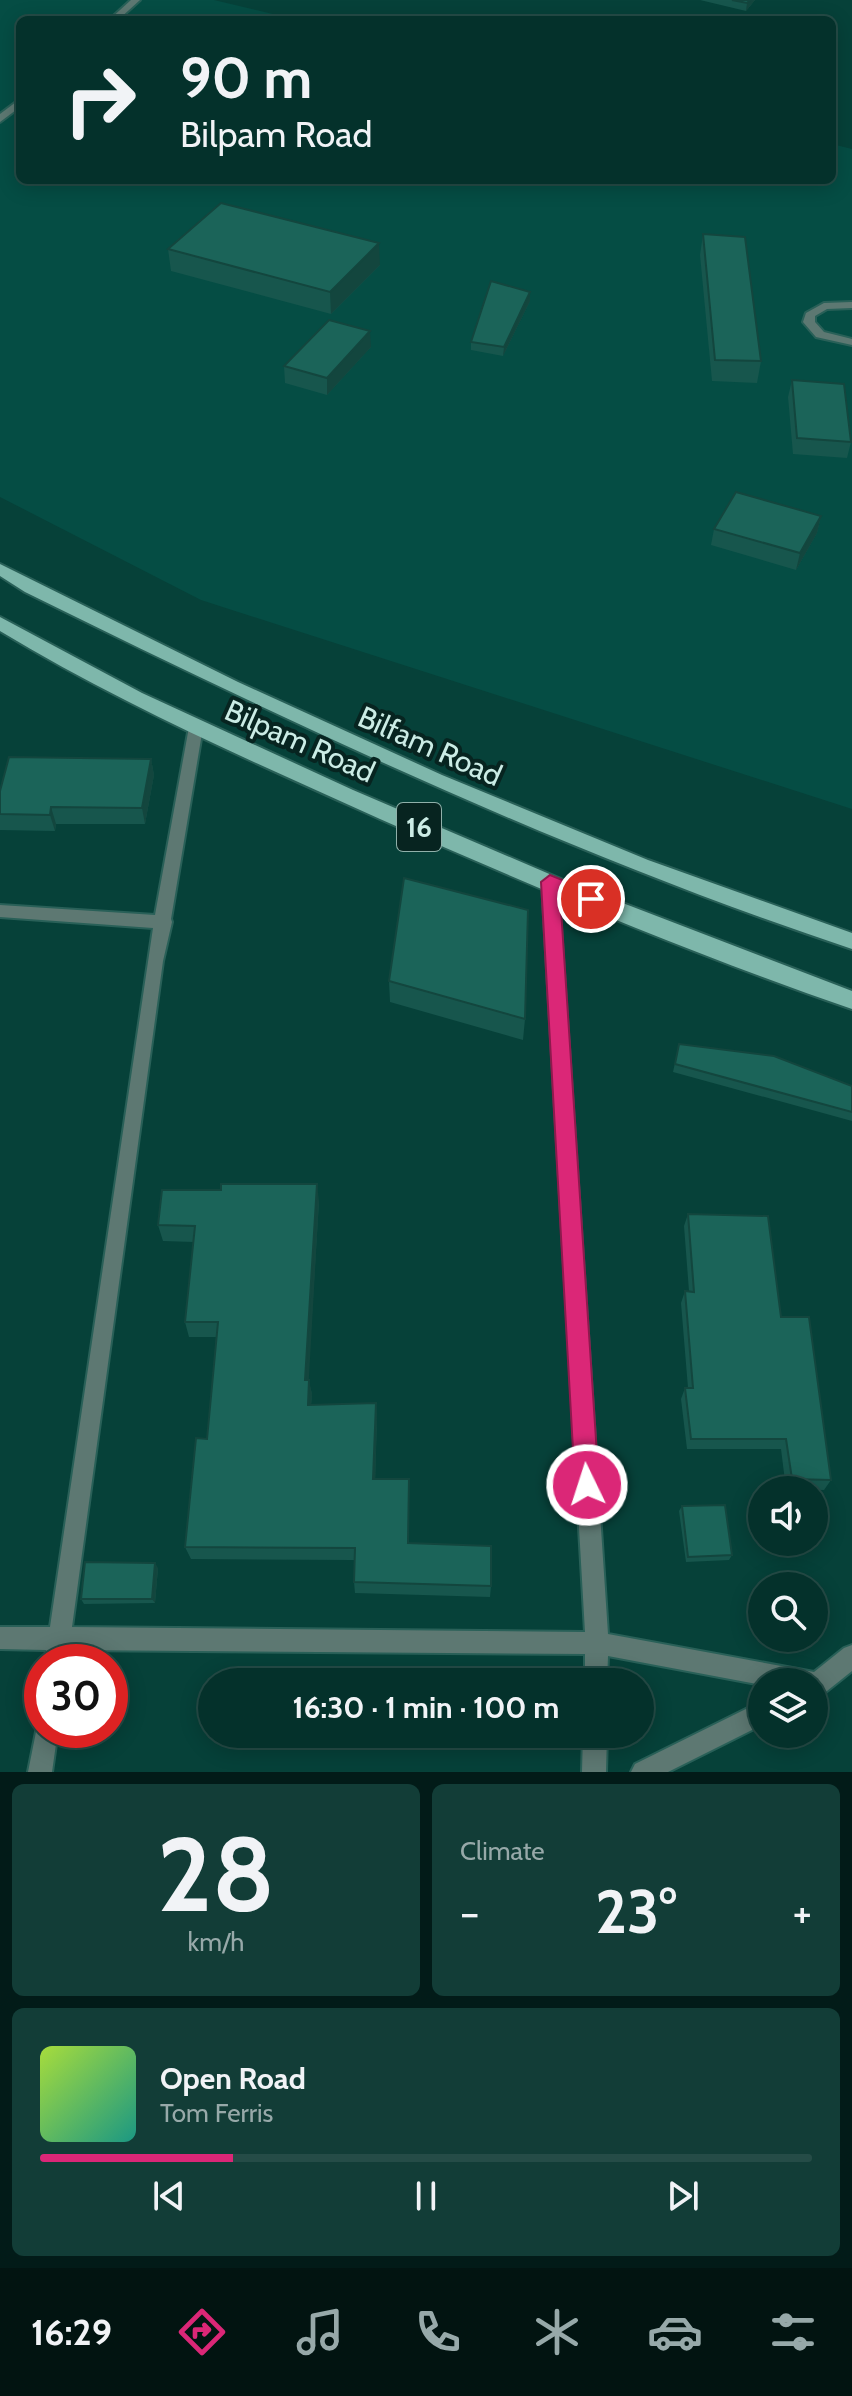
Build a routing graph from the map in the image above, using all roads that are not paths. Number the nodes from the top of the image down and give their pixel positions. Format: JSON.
{"nodes":[{"id":1,"x":136,"y":0,"type":"edge"},
{"id":2,"x":118,"y":16,"type":"edge"},
{"id":3,"x":16,"y":105,"type":"edge"},
{"id":4,"x":0,"y":119,"type":"edge"},
{"id":5,"x":852,"y":305,"type":"edge"},
{"id":6,"x":852,"y":342,"type":"edge"},
{"id":7,"x":0,"y":569,"type":"edge"},
{"id":8,"x":0,"y":623,"type":"edge"},
{"id":9,"x":196,"y":727,"type":"junction"},
{"id":10,"x":550,"y":882,"type":"junction"},
{"id":11,"x":0,"y":911,"type":"edge"},
{"id":12,"x":164,"y":922,"type":"junction"},
{"id":13,"x":852,"y":941,"type":"edge"},
{"id":14,"x":852,"y":1000,"type":"edge"},
{"id":15,"x":59,"y":1636,"type":"junction"},
{"id":16,"x":0,"y":1638,"type":"edge"},
{"id":17,"x":597,"y":1643,"type":"junction"},
{"id":18,"x":58,"y":1644,"type":"edge"},
{"id":19,"x":852,"y":1656,"type":"edge"},
{"id":20,"x":596,"y":1668,"type":"edge"},
{"id":21,"x":748,"y":1672,"type":"edge"},
{"id":22,"x":828,"y":1674,"type":"edge"},
{"id":23,"x":748,"y":1720,"type":"edge"},
{"id":24,"x":43,"y":1748,"type":"edge"},
{"id":25,"x":595,"y":1748,"type":"edge"},
{"id":26,"x":40,"y":1772,"type":"edge"},
{"id":27,"x":594,"y":1772,"type":"edge"},
{"id":28,"x":643,"y":1772,"type":"edge"}],
"edges":[{"from":1,"to":2,"type":"street"},
{"from":3,"to":4,"type":"street"},
{"from":5,"to":6,"type":"street"},
{"from":7,"to":13,"type":"main road","name":"Bilfam Road","number":"16"},
{"from":8,"to":9,"type":"main road","name":"Bilpam Road","number":"16"},
{"from":9,"to":10,"type":"main road","name":"Bilpam Road","number":"16"},
{"from":9,"to":12,"type":"street"},
{"from":10,"to":14,"type":"main road","name":"Bilpam Road","number":"16"},
{"from":10,"to":17,"type":"street"},
{"from":11,"to":12,"type":"street"},
{"from":12,"to":15,"type":"street"},
{"from":15,"to":16,"type":"street"},
{"from":15,"to":17,"type":"street"},
{"from":15,"to":18,"type":"street"},
{"from":17,"to":20,"type":"street"},
{"from":17,"to":21,"type":"street"},
{"from":19,"to":22,"type":"street"},
{"from":23,"to":28,"type":"street"},
{"from":24,"to":26,"type":"street"},
{"from":25,"to":27,"type":"street"}]}
